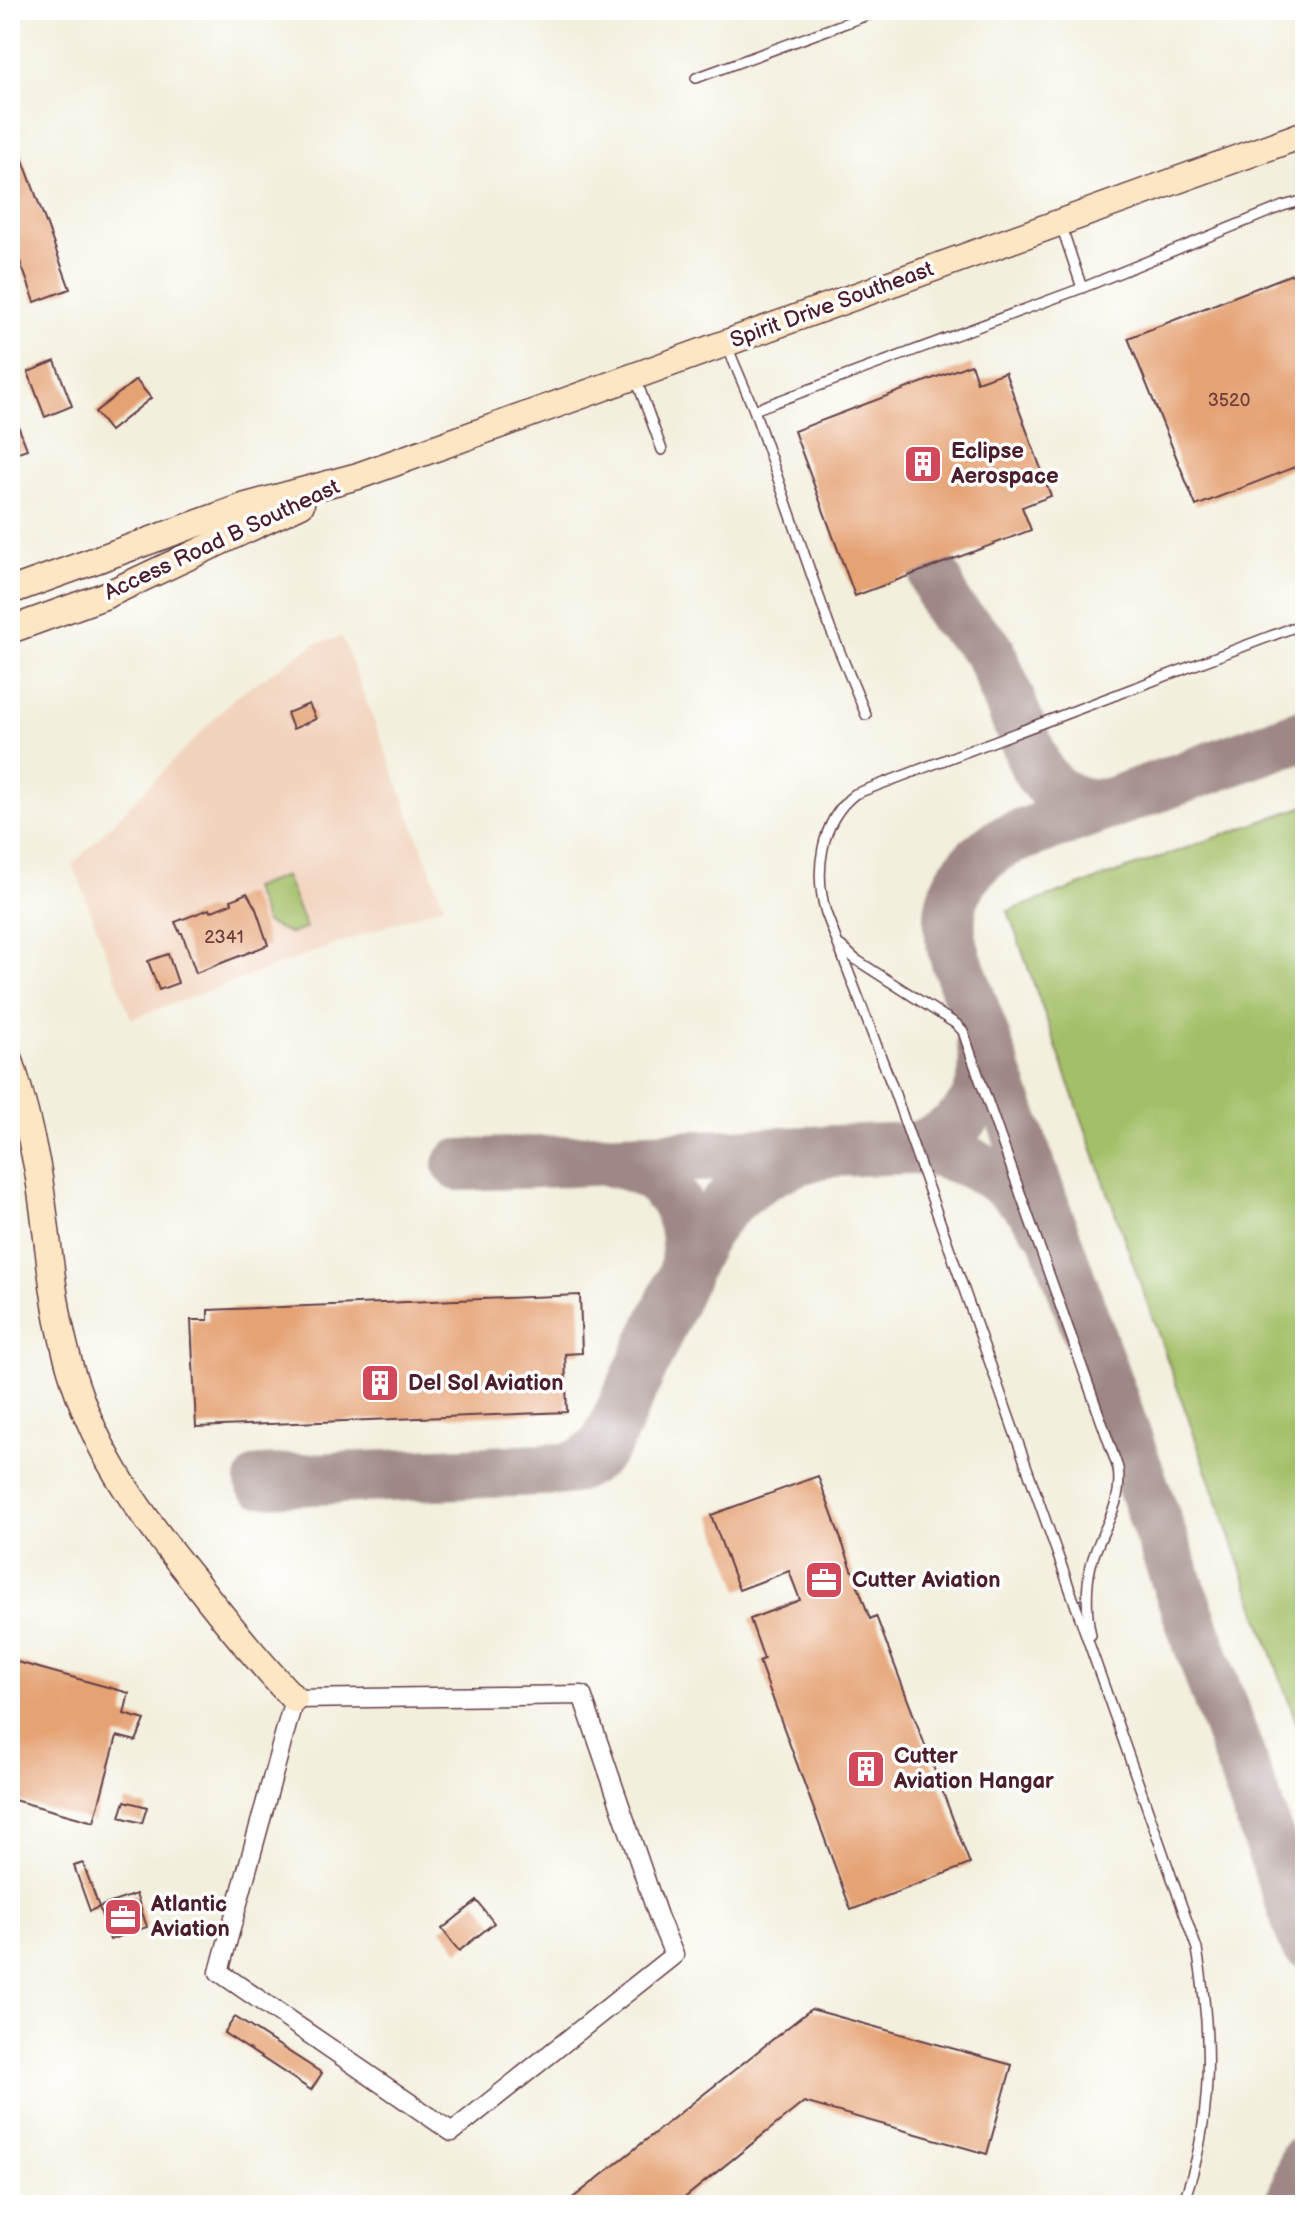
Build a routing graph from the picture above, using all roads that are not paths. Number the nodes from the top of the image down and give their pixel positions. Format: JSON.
{"nodes":[{"id":1,"x":881,"y":10,"type":"edge"},
{"id":2,"x":696,"y":78,"type":"dead end"},
{"id":3,"x":1305,"y":134,"type":"edge"},
{"id":4,"x":1305,"y":200,"type":"edge"},
{"id":5,"x":1060,"y":222,"type":"junction"},
{"id":6,"x":1082,"y":288,"type":"junction"},
{"id":7,"x":726,"y":343,"type":"junction"},
{"id":8,"x":635,"y":376,"type":"junction"},
{"id":9,"x":754,"y":410,"type":"junction"},
{"id":10,"x":662,"y":450,"type":"dead end"},
{"id":11,"x":358,"y":476,"type":"junction"},
{"id":12,"x":10,"y":591,"type":"edge"},
{"id":13,"x":104,"y":596,"type":"junction"},
{"id":14,"x":1305,"y":623,"type":"edge"},
{"id":15,"x":10,"y":630,"type":"edge"},
{"id":16,"x":10,"y":646,"type":"edge"},
{"id":17,"x":866,"y":715,"type":"dead end"},
{"id":18,"x":835,"y":937,"type":"junction"},
{"id":19,"x":10,"y":1060,"type":"edge"},
{"id":20,"x":17,"y":1110,"type":"edge"},
{"id":21,"x":1099,"y":1670,"type":"junction"},
{"id":22,"x":294,"y":1699,"type":"junction"},
{"id":23,"x":1182,"y":2205,"type":"edge"}],
"edges":[{"from":1,"to":2,"type":"lane"},
{"from":3,"to":5,"type":"street","name":"Spirit Drive Southeast"},
{"from":4,"to":6,"type":"lane"},
{"from":5,"to":6,"type":"lane"},
{"from":5,"to":7,"type":"street","name":"Spirit Drive Southeast"},
{"from":6,"to":9,"type":"lane"},
{"from":7,"to":8,"type":"street","name":"Spirit Drive Southeast"},
{"from":7,"to":9,"type":"lane"},
{"from":8,"to":10,"type":"lane"},
{"from":8,"to":11,"type":"street","name":"Spirit Drive Southeast"},
{"from":9,"to":17,"type":"lane"},
{"from":11,"to":12,"type":"street","name":"Access Road B Southeast"},
{"from":11,"to":13,"type":"street","name":"Access Road B Southeast"},
{"from":13,"to":15,"type":"street","name":"Access Road B Southeast"},
{"from":13,"to":16,"type":"street"},
{"from":14,"to":18,"type":"lane"},
{"from":18,"to":21,"type":"lane"},
{"from":18,"to":21,"type":"lane"},
{"from":19,"to":20,"type":"street"},
{"from":20,"to":22,"type":"street"},
{"from":21,"to":23,"type":"lane"},
{"from":22,"to":22,"type":"street"}]}
